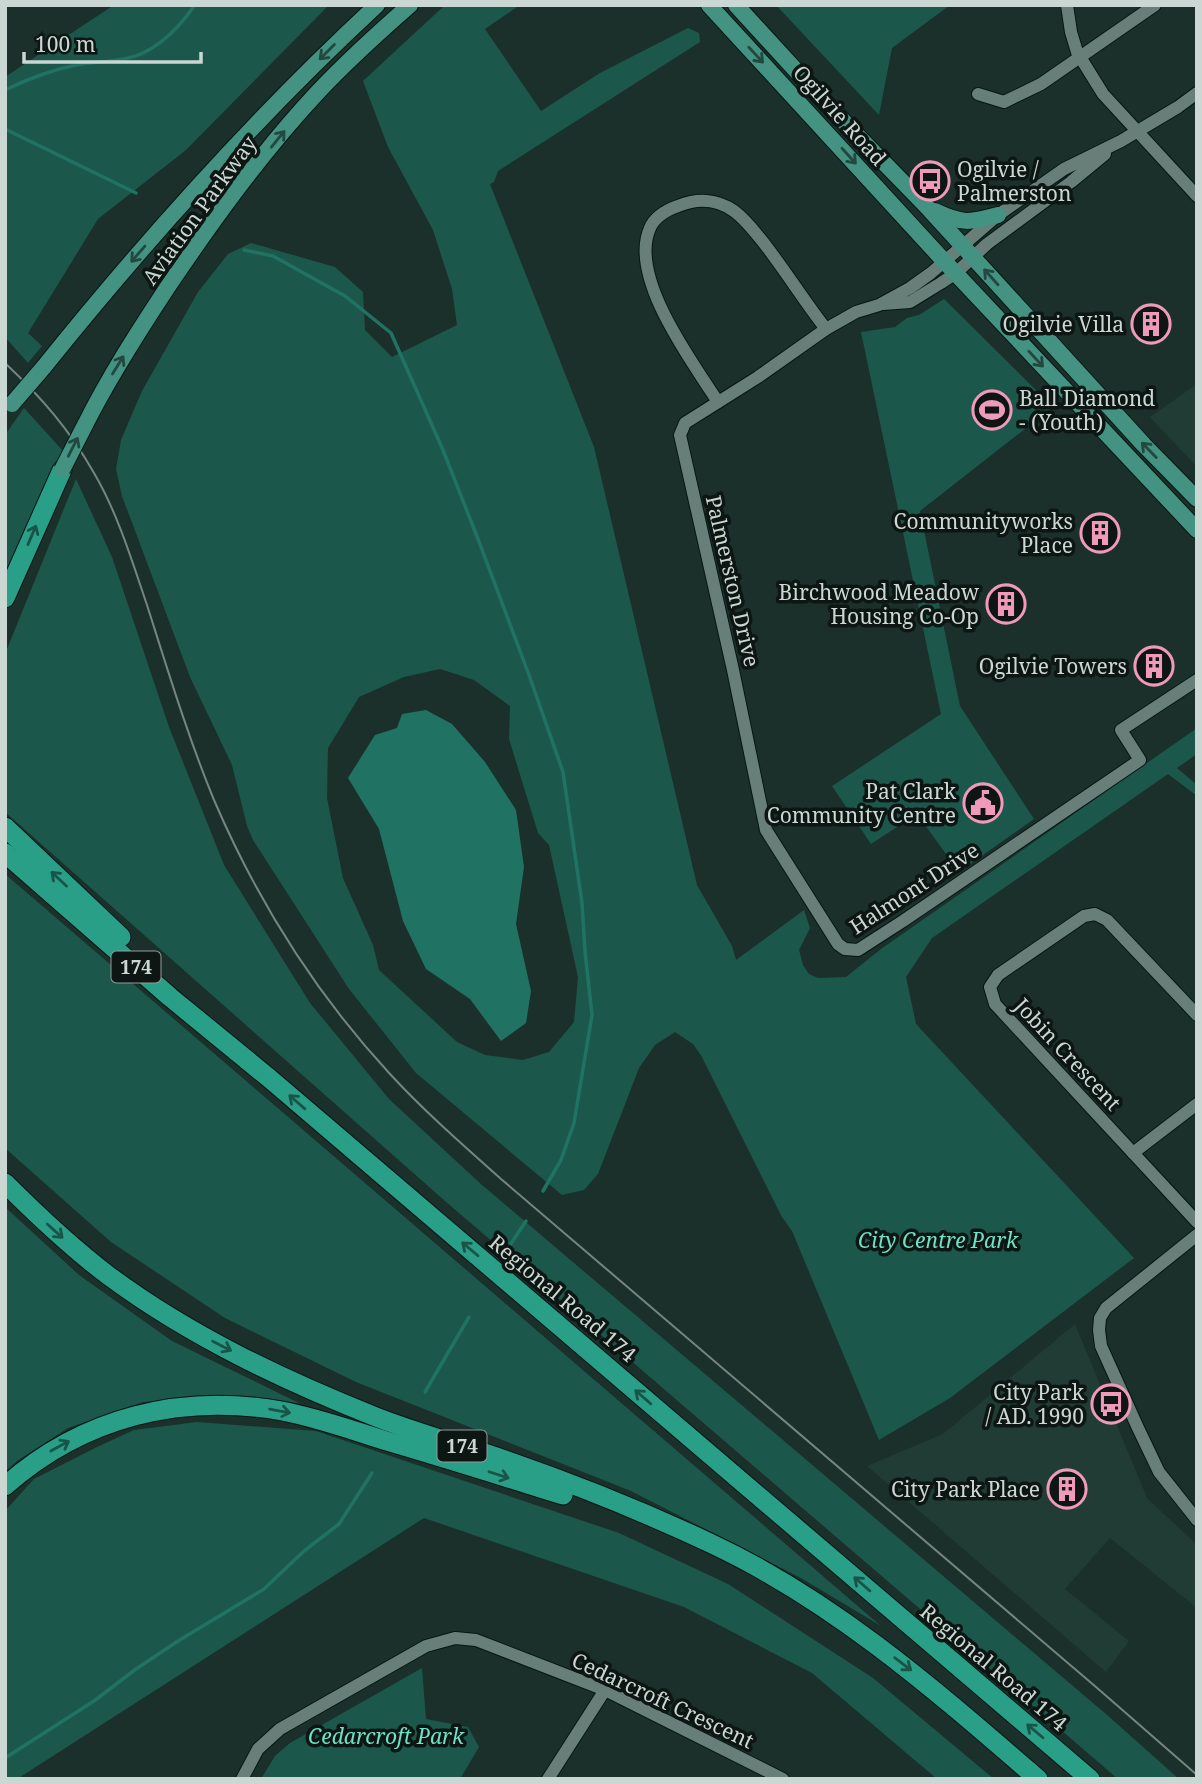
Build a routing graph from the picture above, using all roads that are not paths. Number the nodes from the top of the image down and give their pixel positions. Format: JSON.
{"nodes":[{"id":1,"x":377,"y":5,"type":"edge"},
{"id":2,"x":410,"y":5,"type":"edge"},
{"id":3,"x":709,"y":5,"type":"edge"},
{"id":4,"x":736,"y":5,"type":"edge"},
{"id":5,"x":1067,"y":5,"type":"edge"},
{"id":6,"x":1155,"y":5,"type":"edge"},
{"id":7,"x":1080,"y":57,"type":"junction"},
{"id":8,"x":1197,"y":93,"type":"edge"},
{"id":9,"x":978,"y":94,"type":"dead end"},
{"id":10,"x":1138,"y":131,"type":"junction"},
{"id":11,"x":1121,"y":141,"type":"junction"},
{"id":12,"x":1197,"y":196,"type":"edge"},
{"id":13,"x":929,"y":209,"type":"junction"},
{"id":14,"x":998,"y":215,"type":"junction"},
{"id":15,"x":968,"y":252,"type":"junction"},
{"id":16,"x":944,"y":261,"type":"junction"},
{"id":17,"x":956,"y":273,"type":"junction"},
{"id":18,"x":879,"y":304,"type":"junction"},
{"id":19,"x":825,"y":330,"type":"junction"},
{"id":20,"x":718,"y":402,"type":"junction"},
{"id":21,"x":9,"y":409,"type":"edge"},
{"id":22,"x":62,"y":470,"type":"joint"},
{"id":23,"x":1197,"y":499,"type":"edge"},
{"id":24,"x":1197,"y":530,"type":"edge"},
{"id":25,"x":5,"y":598,"type":"edge"},
{"id":26,"x":1192,"y":684,"type":"edge"},
{"id":27,"x":5,"y":827,"type":"edge"},
{"id":28,"x":5,"y":853,"type":"edge"},
{"id":29,"x":846,"y":949,"type":"joint"},
{"id":30,"x":1197,"y":1015,"type":"edge"},
{"id":31,"x":269,"y":1077,"type":"junction"},
{"id":32,"x":1197,"y":1104,"type":"edge"},
{"id":33,"x":1133,"y":1153,"type":"junction"},
{"id":34,"x":5,"y":1183,"type":"edge"},
{"id":35,"x":1197,"y":1222,"type":"edge"},
{"id":36,"x":1197,"y":1235,"type":"edge"},
{"id":37,"x":5,"y":1486,"type":"edge"},
{"id":38,"x":1197,"y":1520,"type":"edge"},
{"id":39,"x":765,"y":1571,"type":"junction"},
{"id":40,"x":605,"y":1690,"type":"junction"},
{"id":41,"x":242,"y":1779,"type":"edge"},
{"id":42,"x":548,"y":1779,"type":"edge"},
{"id":43,"x":783,"y":1779,"type":"edge"},
{"id":44,"x":1038,"y":1779,"type":"edge"},
{"id":45,"x":1090,"y":1779,"type":"edge"}],
"edges":[{"from":1,"to":21,"type":"main road","name":"Aviation Parkway","one_way":true,"bridge":true},
{"from":22,"to":2,"type":"main road","name":"Aviation Parkway","one_way":true,"bridge":true},
{"from":3,"to":16,"type":"main road","name":"Ogilvie Road","one_way":true},
{"from":4,"to":13,"type":"main road","name":"Ogilvie Road"},
{"from":5,"to":7,"type":"street"},
{"from":6,"to":7,"type":"street"},
{"from":7,"to":9,"type":"street"},
{"from":7,"to":10,"type":"street"},
{"from":8,"to":10,"type":"street"},
{"from":10,"to":11,"type":"street"},
{"from":10,"to":12,"type":"street"},
{"from":11,"to":14,"type":"street"},
{"from":11,"to":15,"type":"street"},
{"from":13,"to":14,"type":"main road"},
{"from":13,"to":15,"type":"main road","name":"Ogilvie Road"},
{"from":14,"to":15,"type":"street"},
{"from":15,"to":16,"type":"street","name":"Palmerston Drive"},
{"from":15,"to":17,"type":"street","name":"Palmerston Drive"},
{"from":23,"to":15,"type":"main road","name":"Ogilvie Road","one_way":true},
{"from":16,"to":17,"type":"main road","name":"Ogilvie Road"},
{"from":16,"to":18,"type":"street","name":"Palmerston Drive"},
{"from":17,"to":18,"type":"street","name":"Palmerston Drive"},
{"from":17,"to":24,"type":"main road","name":"Ogilvie Road","one_way":true},
{"from":18,"to":19,"type":"street","name":"Palmerston Drive"},
{"from":19,"to":20,"type":"street","name":"Palmerston Drive"},
{"from":19,"to":20,"type":"street"},
{"from":20,"to":29,"type":"street","name":"Palmerston Drive"},
{"from":25,"to":22,"type":"highway","one_way":true},
{"from":26,"to":29,"type":"street","name":"Halmont Drive"},
{"from":31,"to":27,"type":"highway","one_way":true},
{"from":28,"to":31,"type":"highway","name":"Regional Road 174","number":"174"},
{"from":30,"to":33,"type":"street","name":"Jobin Crescent"},
{"from":45,"to":31,"type":"highway","name":"Regional Road 174","number":"174","one_way":true},
{"from":32,"to":33,"type":"street"},
{"from":33,"to":35,"type":"street","name":"Jobin Crescent"},
{"from":34,"to":39,"type":"highway","number":"174","one_way":true},
{"from":36,"to":38,"type":"street"},
{"from":37,"to":39,"type":"highway","one_way":true},
{"from":39,"to":44,"type":"highway","number":"174","one_way":true},
{"from":40,"to":41,"type":"street","name":"Cedarcroft Crescent"},
{"from":40,"to":42,"type":"street"},
{"from":40,"to":43,"type":"street","name":"Cedarcroft Crescent"}]}
